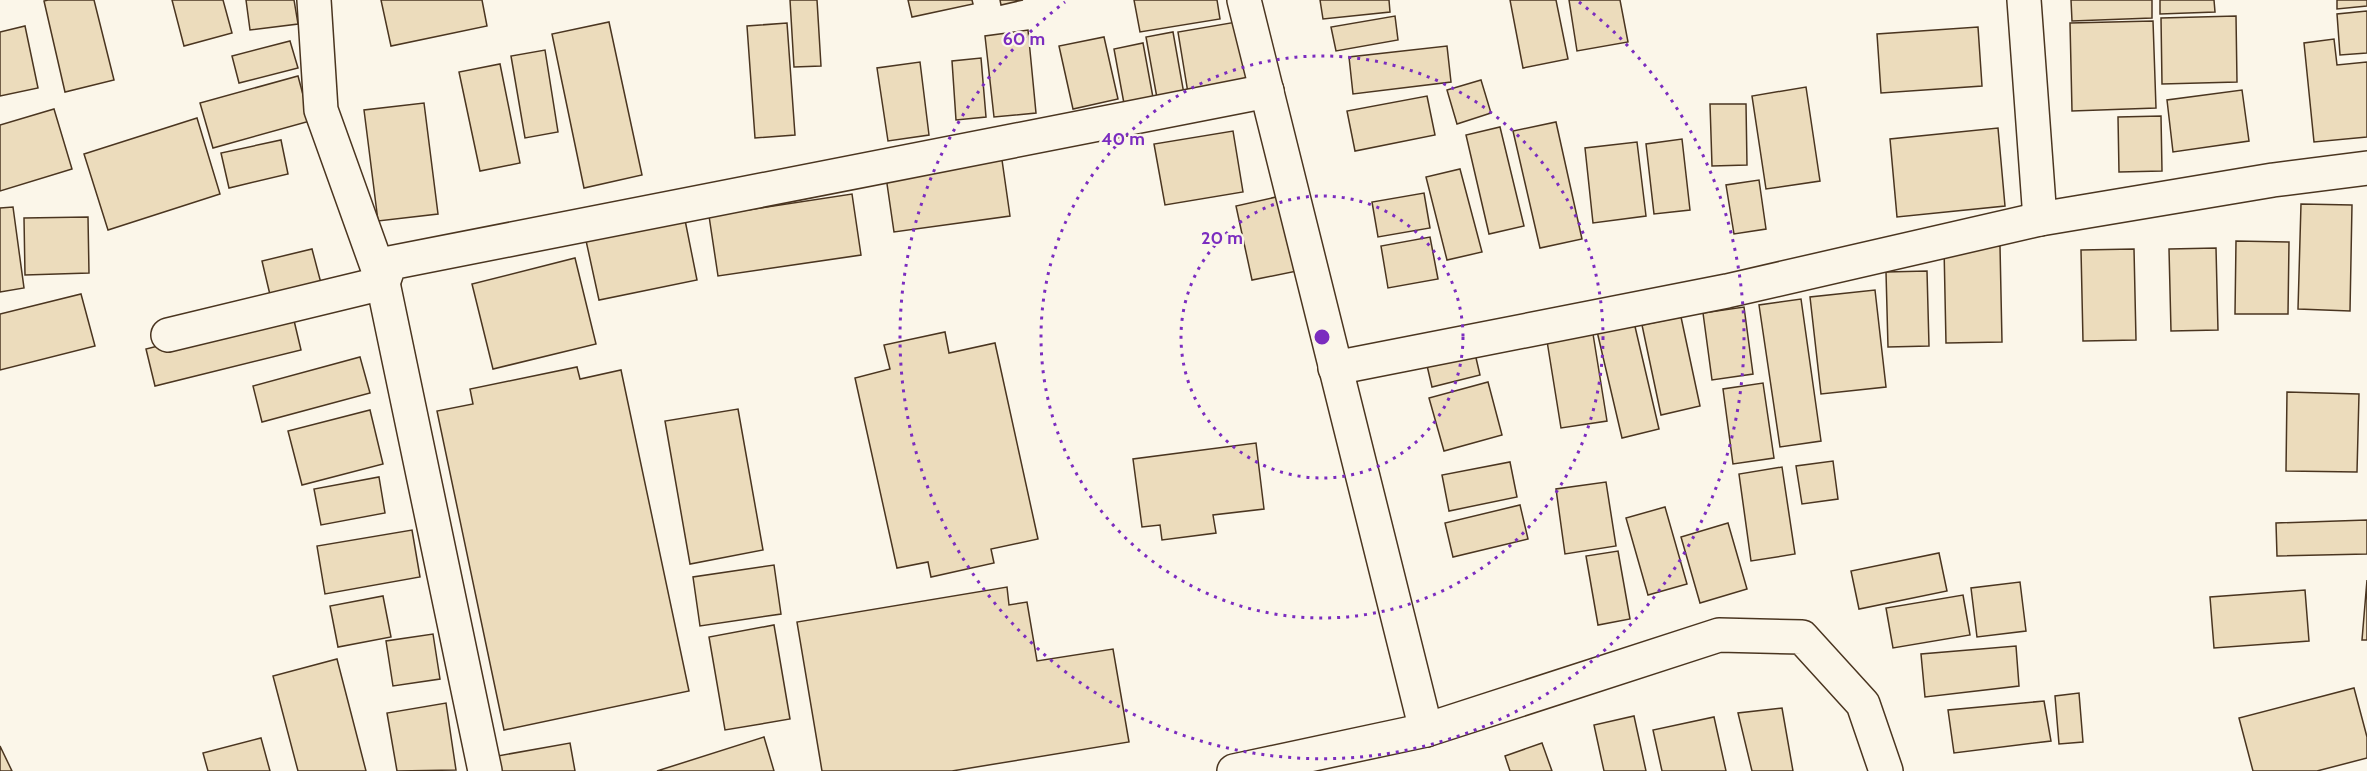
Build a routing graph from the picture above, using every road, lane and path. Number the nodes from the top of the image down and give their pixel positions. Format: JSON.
{"nodes":[{"id":1,"x":314,"y":0,"type":"edge"},
{"id":2,"x":1244,"y":0,"type":"edge"},
{"id":3,"x":2024,"y":0,"type":"edge"},
{"id":4,"x":1267,"y":91,"type":"junction"},
{"id":5,"x":2367,"y":168,"type":"edge"},
{"id":6,"x":2040,"y":219,"type":"junction"},
{"id":7,"x":383,"y":283,"type":"junction"},
{"id":8,"x":168,"y":335,"type":"dead end"},
{"id":9,"x":1335,"y":368,"type":"junction"},
{"id":10,"x":1426,"y":730,"type":"junction"},
{"id":11,"x":485,"y":771,"type":"edge"},
{"id":12,"x":1234,"y":771,"type":"edge"},
{"id":13,"x":1886,"y":771,"type":"edge"}],
"edges":[{"from":1,"to":7,"type":"street"},
{"from":2,"to":4,"type":"street"},
{"from":3,"to":6,"type":"street"},
{"from":4,"to":7,"type":"street"},
{"from":4,"to":9,"type":"street"},
{"from":5,"to":6,"type":"street"},
{"from":6,"to":9,"type":"street"},
{"from":7,"to":8,"type":"street"},
{"from":7,"to":11,"type":"street"},
{"from":9,"to":10,"type":"street"},
{"from":10,"to":12,"type":"street"},
{"from":10,"to":13,"type":"street"}]}
